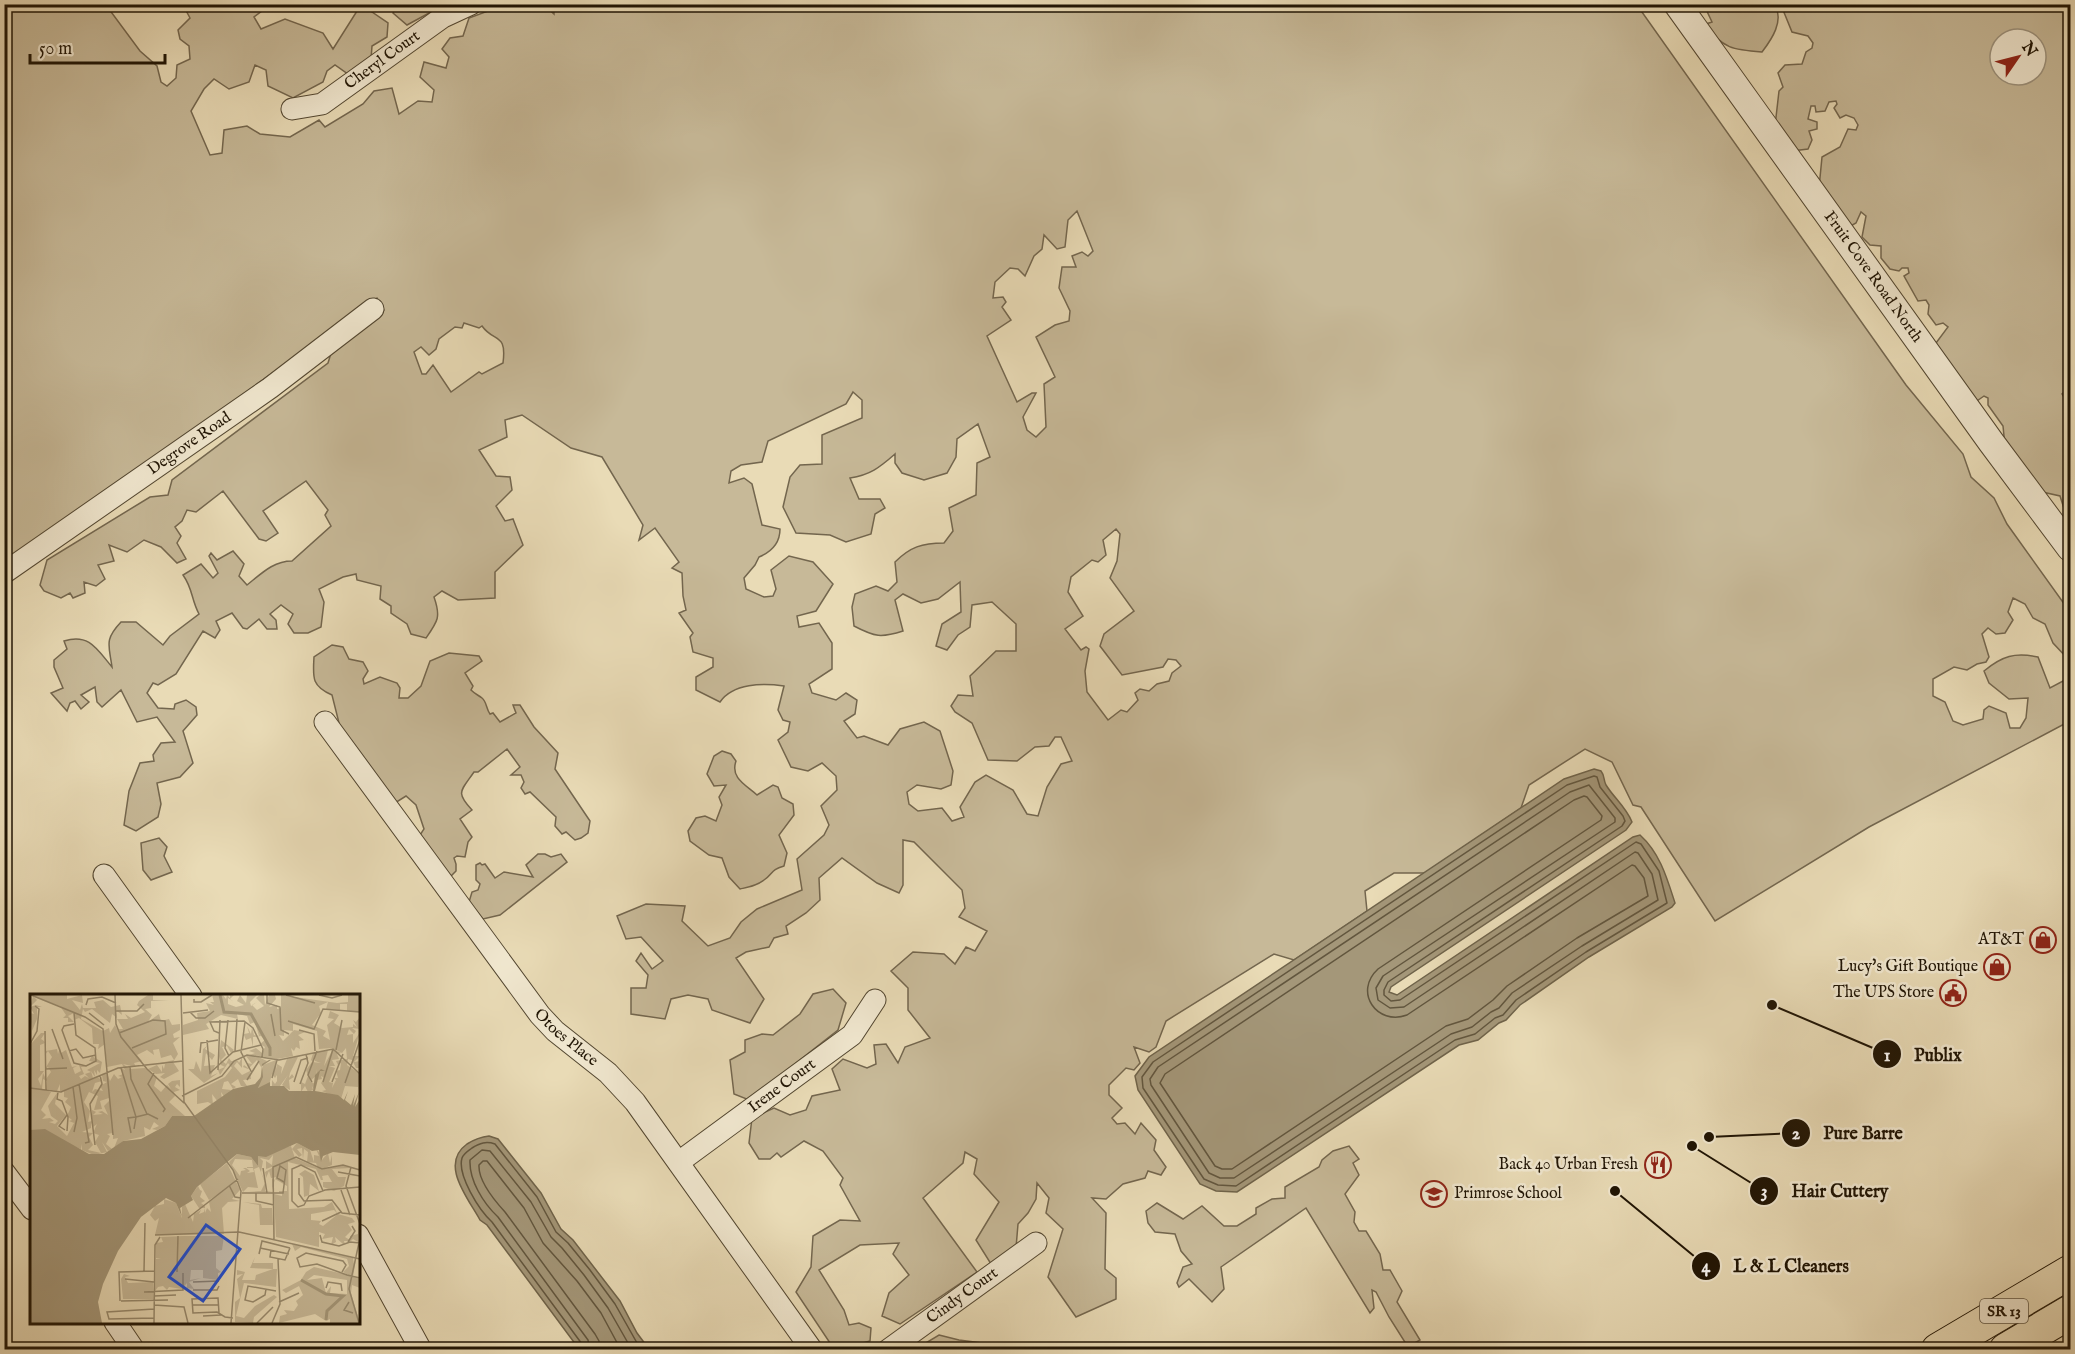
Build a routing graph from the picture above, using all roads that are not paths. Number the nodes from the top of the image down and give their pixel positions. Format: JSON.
{"nodes":[{"id":1,"x":471,"y":4,"type":"edge"},
{"id":2,"x":1677,"y":4,"type":"edge"},
{"id":3,"x":291,"y":110,"type":"dead end"},
{"id":4,"x":373,"y":309,"type":"dead end"},
{"id":5,"x":2070,"y":548,"type":"edge"},
{"id":6,"x":4,"y":573,"type":"edge"},
{"id":7,"x":325,"y":722,"type":"dead end"},
{"id":8,"x":104,"y":875,"type":"dead end"},
{"id":9,"x":190,"y":994,"type":"edge"},
{"id":10,"x":875,"y":1000,"type":"dead end"},
{"id":11,"x":679,"y":1162,"type":"junction"},
{"id":12,"x":4,"y":1172,"type":"edge"},
{"id":13,"x":30,"y":1206,"type":"edge"},
{"id":14,"x":360,"y":1239,"type":"edge"},
{"id":15,"x":1036,"y":1243,"type":"dead end"},
{"id":16,"x":2070,"y":1272,"type":"edge"},
{"id":17,"x":2037,"y":1292,"type":"junction"},
{"id":18,"x":2070,"y":1312,"type":"edge"},
{"id":19,"x":116,"y":1324,"type":"edge"},
{"id":20,"x":2008,"y":1348,"type":"edge"},
{"id":21,"x":134,"y":1350,"type":"edge"},
{"id":22,"x":421,"y":1350,"type":"edge"},
{"id":23,"x":812,"y":1350,"type":"edge"},
{"id":24,"x":888,"y":1350,"type":"edge"},
{"id":25,"x":1938,"y":1350,"type":"edge"}],
"edges":[{"from":1,"to":3,"type":"street","name":"Cheryl Court"},
{"from":2,"to":5,"type":"street","name":"Fruit Cove Road North"},
{"from":4,"to":6,"type":"street","name":"Degrove Road"},
{"from":7,"to":11,"type":"street","name":"Otoes Place"},
{"from":8,"to":9,"type":"street"},
{"from":10,"to":11,"type":"street","name":"Irene Court"},
{"from":11,"to":23,"type":"street","name":"Otoes Place"},
{"from":12,"to":13,"type":"street"},
{"from":14,"to":22,"type":"street"},
{"from":15,"to":24,"type":"street","name":"Cindy Court"},
{"from":16,"to":17,"type":"main road","number":"SR 13"},
{"from":17,"to":20,"type":"main road"},
{"from":17,"to":25,"type":"main road","number":"SR 13"},
{"from":18,"to":20,"type":"main road","number":"SR 13"},
{"from":19,"to":21,"type":"street"}]}
